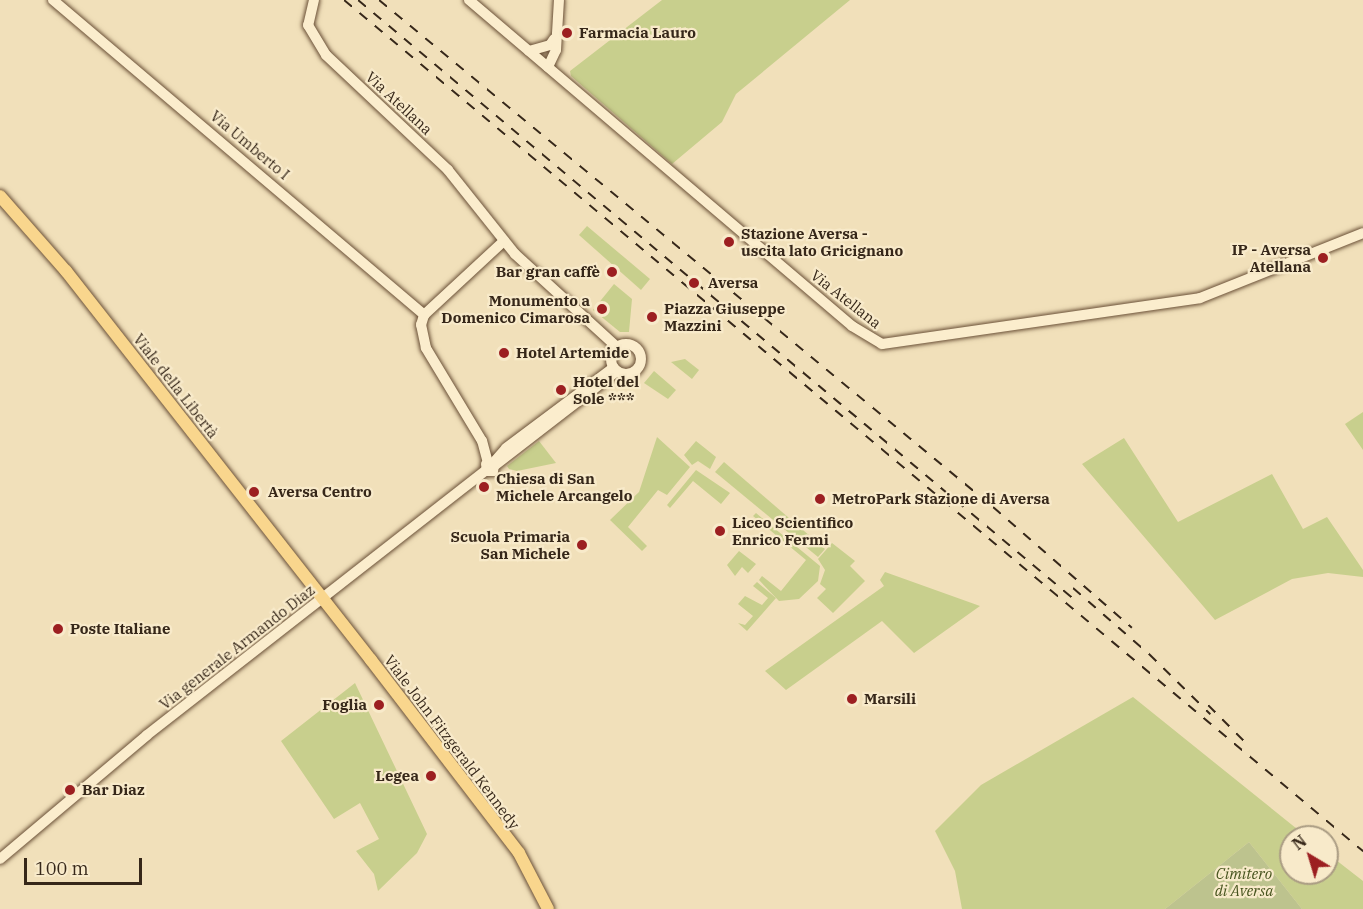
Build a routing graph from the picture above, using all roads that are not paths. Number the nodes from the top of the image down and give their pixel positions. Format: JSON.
{"nodes":[{"id":1,"x":53,"y":0,"type":"edge"},
{"id":2,"x":314,"y":0,"type":"edge"},
{"id":3,"x":469,"y":0,"type":"edge"},
{"id":4,"x":559,"y":0,"type":"edge"},
{"id":5,"x":554,"y":45,"type":"junction"},
{"id":6,"x":529,"y":51,"type":"junction"},
{"id":7,"x":544,"y":64,"type":"junction"},
{"id":8,"x":559,"y":77,"type":"junction"},
{"id":9,"x":0,"y":196,"type":"edge"},
{"id":10,"x":1363,"y":232,"type":"edge"},
{"id":11,"x":504,"y":241,"type":"junction"},
{"id":12,"x":424,"y":315,"type":"junction"},
{"id":13,"x":617,"y":347,"type":"junction"},
{"id":14,"x":615,"y":369,"type":"junction"},
{"id":15,"x":490,"y":466,"type":"junction"},
{"id":16,"x":324,"y":599,"type":"junction"},
{"id":17,"x":0,"y":859,"type":"edge"},
{"id":18,"x":548,"y":909,"type":"edge"}],
"edges":[{"from":1,"to":12,"type":"main road","name":"Via Umberto I"},
{"from":2,"to":11,"type":"main road","name":"Via Atellana"},
{"from":3,"to":6,"type":"main road","name":"Via Atellana"},
{"from":4,"to":5,"type":"main road"},
{"from":5,"to":6,"type":"main road"},
{"from":5,"to":7,"type":"main road"},
{"from":5,"to":8,"type":"main road"},
{"from":6,"to":7,"type":"main road","name":"Via Atellana"},
{"from":7,"to":8,"type":"main road","name":"Via Atellana"},
{"from":8,"to":10,"type":"main road","name":"Via Atellana"},
{"from":9,"to":16,"type":"main road","name":"Viale della Libertà"},
{"from":11,"to":12,"type":"main road"},
{"from":11,"to":13,"type":"main road","name":"Via Atellana"},
{"from":12,"to":15,"type":"main road"},
{"from":13,"to":14,"type":"main road"},
{"from":13,"to":14,"type":"main road"},
{"from":14,"to":15,"type":"main road"},
{"from":15,"to":16,"type":"main road","name":"Via generale Armando Diaz"},
{"from":16,"to":17,"type":"main road","name":"Via generale Armando Diaz"},
{"from":16,"to":18,"type":"main road","name":"Viale John Fitzgerald Kennedy"}]}
